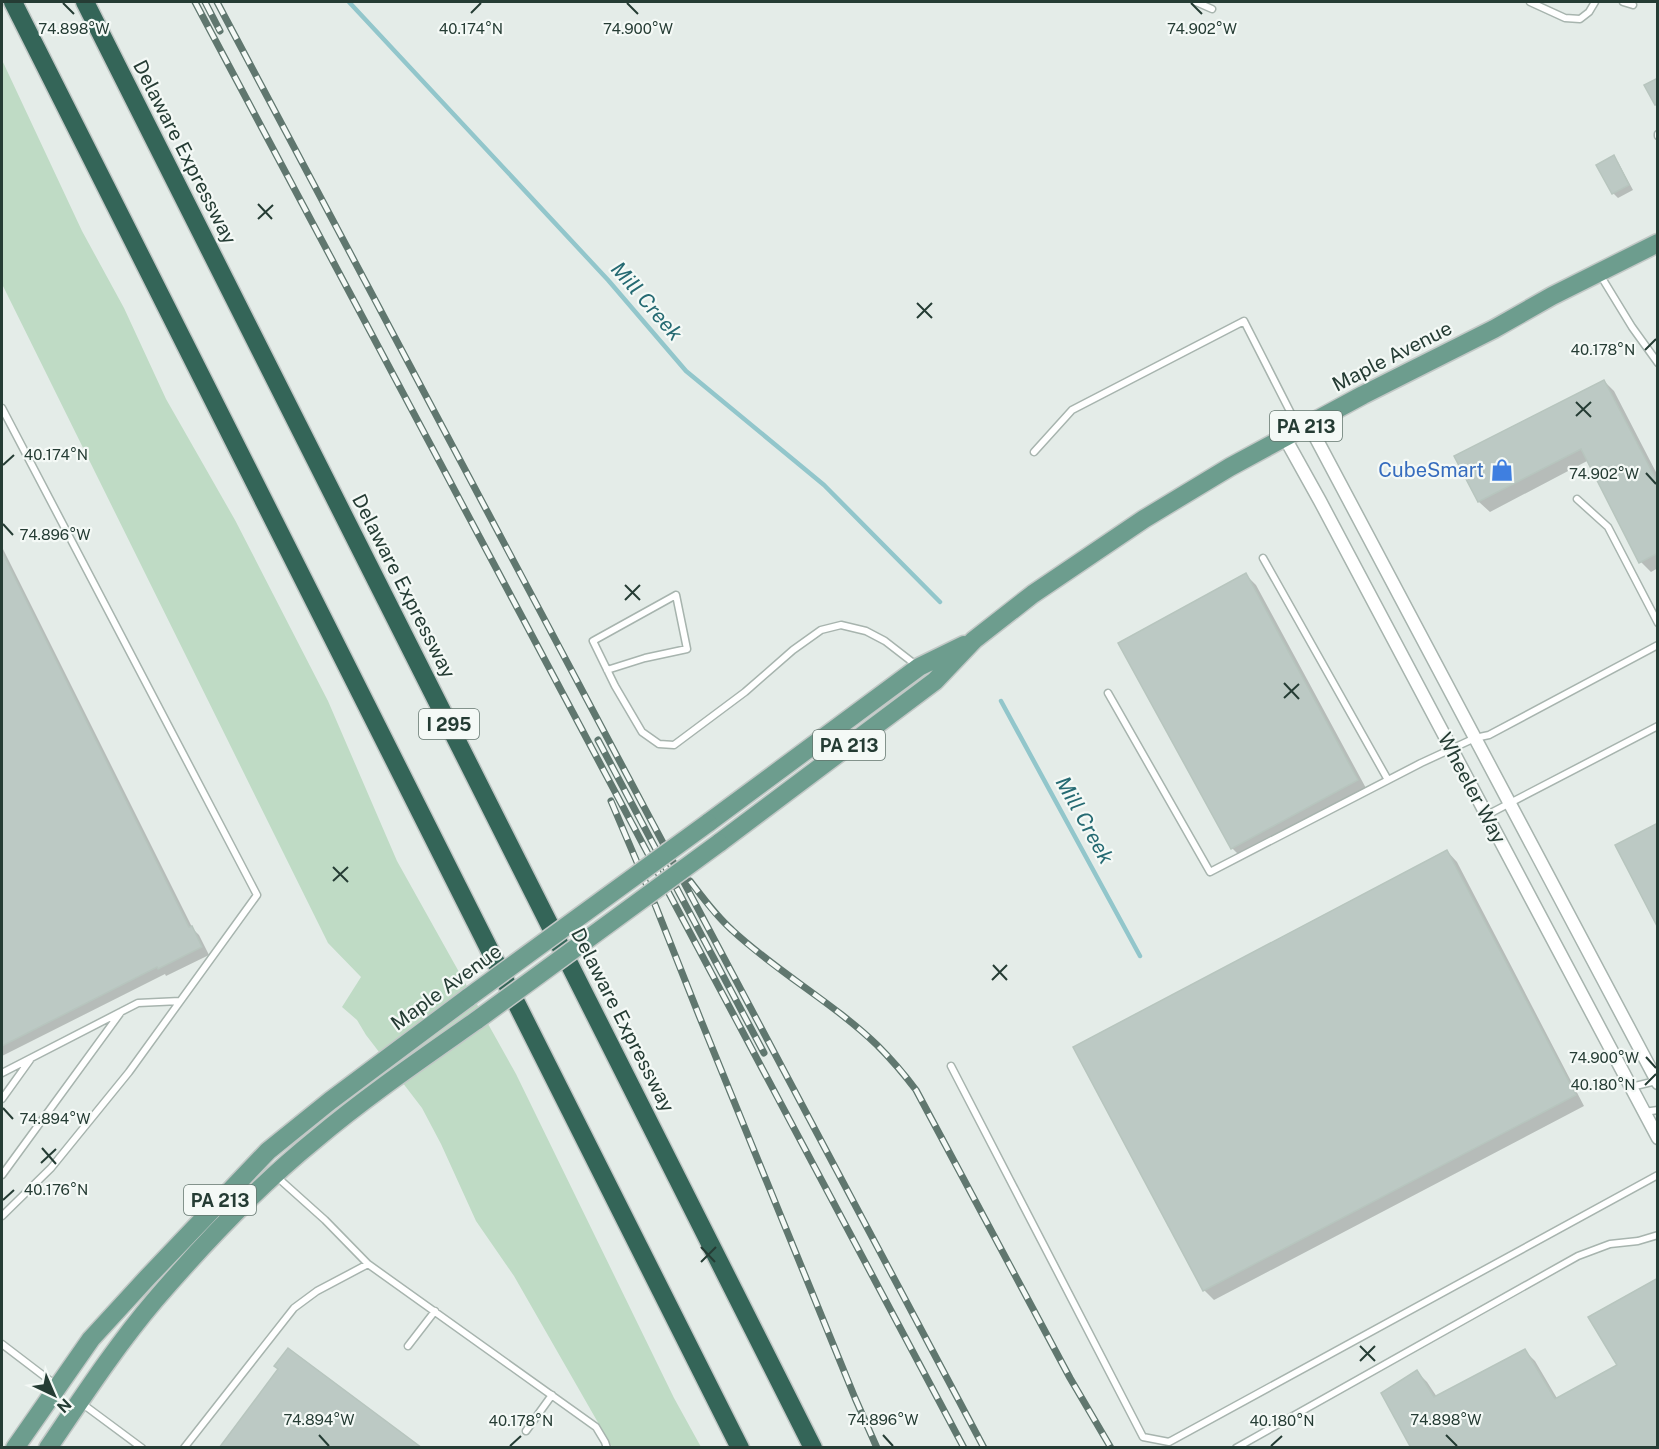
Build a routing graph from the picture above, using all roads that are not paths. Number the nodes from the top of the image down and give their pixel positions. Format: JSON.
{"nodes":[{"id":1,"x":13,"y":2,"type":"edge"},
{"id":2,"x":85,"y":2,"type":"edge"},
{"id":3,"x":1196,"y":2,"type":"edge"},
{"id":4,"x":1530,"y":2,"type":"edge"},
{"id":5,"x":1594,"y":2,"type":"edge"},
{"id":6,"x":1623,"y":2,"type":"edge"},
{"id":7,"x":1633,"y":5,"type":"dead end"},
{"id":8,"x":1212,"y":9,"type":"dead end"},
{"id":9,"x":1658,"y":243,"type":"edge"},
{"id":10,"x":1598,"y":273,"type":"junction"},
{"id":11,"x":1658,"y":363,"type":"edge"},
{"id":12,"x":2,"y":408,"type":"edge"},
{"id":13,"x":1298,"y":431,"type":"junction"},
{"id":14,"x":1034,"y":452,"type":"dead end"},
{"id":15,"x":1577,"y":500,"type":"dead end"},
{"id":16,"x":1263,"y":558,"type":"dead end"},
{"id":17,"x":1658,"y":623,"type":"edge"},
{"id":18,"x":974,"y":640,"type":"junction"},
{"id":19,"x":1658,"y":645,"type":"edge"},
{"id":20,"x":919,"y":667,"type":"junction"},
{"id":21,"x":607,"y":670,"type":"junction"},
{"id":22,"x":1108,"y":693,"type":"dead end"},
{"id":23,"x":1658,"y":726,"type":"edge"},
{"id":24,"x":1475,"y":738,"type":"junction"},
{"id":25,"x":1451,"y":749,"type":"junction"},
{"id":26,"x":1388,"y":780,"type":"junction"},
{"id":27,"x":1509,"y":804,"type":"junction"},
{"id":28,"x":1487,"y":816,"type":"junction"},
{"id":29,"x":180,"y":1001,"type":"junction"},
{"id":30,"x":121,"y":1012,"type":"junction"},
{"id":31,"x":33,"y":1057,"type":"junction"},
{"id":32,"x":951,"y":1066,"type":"dead end"},
{"id":33,"x":2,"y":1073,"type":"edge"},
{"id":34,"x":1657,"y":1082,"type":"edge"},
{"id":35,"x":1630,"y":1087,"type":"junction"},
{"id":36,"x":2,"y":1099,"type":"edge"},
{"id":37,"x":1658,"y":1110,"type":"edge"},
{"id":38,"x":1644,"y":1113,"type":"junction"},
{"id":39,"x":1658,"y":1138,"type":"edge"},
{"id":40,"x":2,"y":1174,"type":"edge"},
{"id":41,"x":275,"y":1175,"type":"junction"},
{"id":42,"x":1658,"y":1175,"type":"edge"},
{"id":43,"x":2,"y":1216,"type":"edge"},
{"id":44,"x":1658,"y":1235,"type":"edge"},
{"id":45,"x":368,"y":1264,"type":"junction"},
{"id":46,"x":435,"y":1311,"type":"junction"},
{"id":47,"x":2,"y":1344,"type":"edge"},
{"id":48,"x":408,"y":1346,"type":"dead end"},
{"id":49,"x":57,"y":1387,"type":"junction"},
{"id":50,"x":552,"y":1395,"type":"junction"},
{"id":51,"x":79,"y":1402,"type":"junction"},
{"id":52,"x":526,"y":1431,"type":"dead end"},
{"id":53,"x":15,"y":1448,"type":"edge"},
{"id":54,"x":48,"y":1448,"type":"edge"},
{"id":55,"x":142,"y":1448,"type":"edge"},
{"id":56,"x":184,"y":1448,"type":"edge"},
{"id":57,"x":607,"y":1448,"type":"edge"},
{"id":58,"x":740,"y":1448,"type":"edge"},
{"id":59,"x":813,"y":1448,"type":"edge"},
{"id":60,"x":1236,"y":1448,"type":"edge"}],
"edges":[{"from":1,"to":58,"type":"highway"},
{"from":2,"to":59,"type":"highway","name":"Delaware Expressway","number":"I 295"},
{"from":3,"to":8,"type":"lane"},
{"from":4,"to":5,"type":"lane"},
{"from":6,"to":7,"type":"lane"},
{"from":9,"to":10,"type":"main road","name":"Maple Avenue","number":"PA 213"},
{"from":10,"to":11,"type":"lane"},
{"from":10,"to":13,"type":"main road","name":"Maple Avenue","number":"PA 213"},
{"from":12,"to":29,"type":"lane"},
{"from":13,"to":14,"type":"lane"},
{"from":13,"to":18,"type":"main road","name":"Maple Avenue","number":"PA 213"},
{"from":13,"to":24,"type":"street","name":"Wheeler Way"},
{"from":13,"to":25,"type":"street","name":"Wheeler Way"},
{"from":15,"to":17,"type":"lane"},
{"from":16,"to":26,"type":"lane"},
{"from":18,"to":20,"type":"main road","name":"Maple Avenue","number":"PA 213"},
{"from":18,"to":41,"type":"main road","name":"Maple Avenue","number":"PA 213","bridge":true},
{"from":19,"to":24,"type":"lane"},
{"from":20,"to":21,"type":"lane"},
{"from":20,"to":49,"type":"main road","name":"Maple Avenue","number":"PA 213","bridge":true},
{"from":21,"to":21,"type":"lane"},
{"from":22,"to":26,"type":"lane"},
{"from":23,"to":27,"type":"lane"},
{"from":24,"to":25,"type":"lane"},
{"from":24,"to":27,"type":"street","name":"Wheeler Way"},
{"from":25,"to":26,"type":"lane"},
{"from":25,"to":28,"type":"street","name":"Wheeler Way"},
{"from":27,"to":28,"type":"lane"},
{"from":27,"to":34,"type":"street","name":"Wheeler Way"},
{"from":28,"to":35,"type":"street","name":"Wheeler Way"},
{"from":29,"to":30,"type":"lane"},
{"from":29,"to":43,"type":"lane"},
{"from":30,"to":31,"type":"lane"},
{"from":30,"to":40,"type":"lane"},
{"from":31,"to":33,"type":"lane"},
{"from":31,"to":36,"type":"lane"},
{"from":32,"to":42,"type":"lane"},
{"from":34,"to":35,"type":"lane"},
{"from":35,"to":38,"type":"street","name":"Wheeler Way"},
{"from":37,"to":38,"type":"lane"},
{"from":38,"to":39,"type":"street","name":"Wheeler Way"},
{"from":41,"to":45,"type":"lane"},
{"from":41,"to":51,"type":"main road","name":"Maple Avenue","number":"PA 213"},
{"from":44,"to":60,"type":"lane"},
{"from":45,"to":46,"type":"lane"},
{"from":45,"to":56,"type":"lane"},
{"from":46,"to":48,"type":"lane"},
{"from":46,"to":50,"type":"lane"},
{"from":47,"to":49,"type":"lane"},
{"from":49,"to":53,"type":"main road","name":"Maple Avenue","number":"PA 213"},
{"from":50,"to":52,"type":"lane"},
{"from":50,"to":57,"type":"lane"},
{"from":51,"to":54,"type":"main road","name":"Maple Avenue","number":"PA 213"},
{"from":51,"to":55,"type":"lane"}]}
